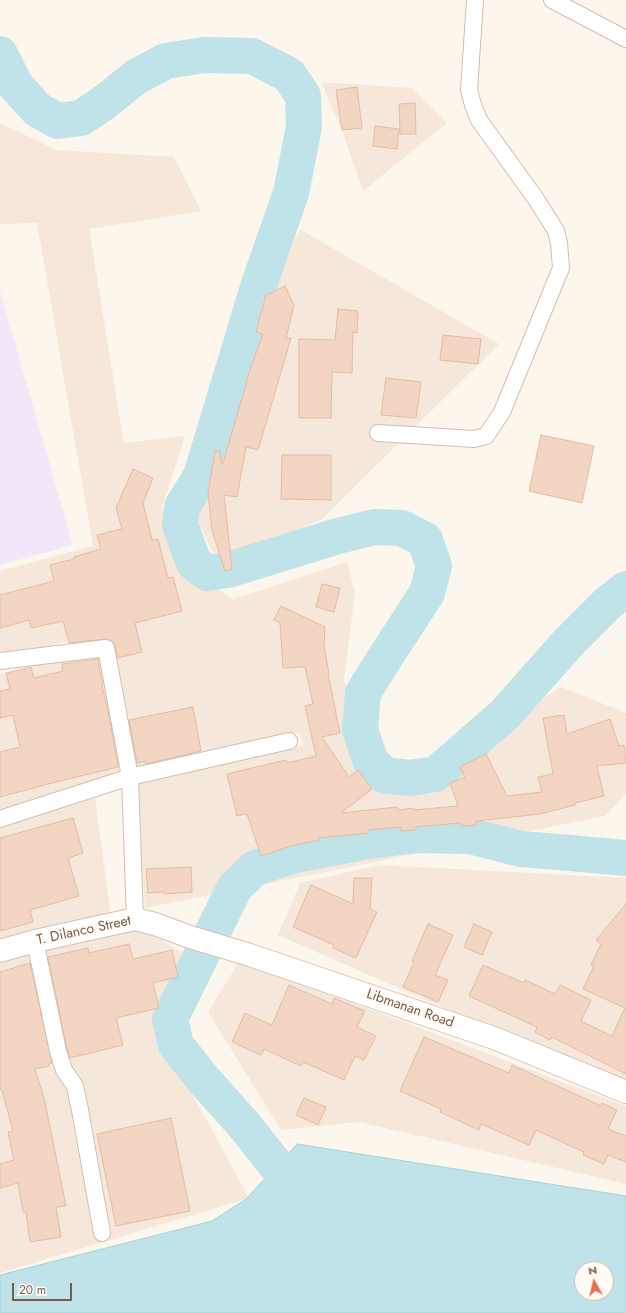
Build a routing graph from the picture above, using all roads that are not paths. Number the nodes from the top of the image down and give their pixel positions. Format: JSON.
{"nodes":[{"id":1,"x":475,"y":0,"type":"edge"},
{"id":2,"x":552,"y":0,"type":"edge"},
{"id":3,"x":626,"y":40,"type":"edge"},
{"id":4,"x":378,"y":433,"type":"dead end"},
{"id":5,"x":0,"y":661,"type":"edge"},
{"id":6,"x":289,"y":741,"type":"dead end"},
{"id":7,"x":130,"y":777,"type":"junction"},
{"id":8,"x":0,"y":819,"type":"edge"},
{"id":9,"x":135,"y":919,"type":"junction"},
{"id":10,"x":190,"y":937,"type":"joint"},
{"id":11,"x":35,"y":941,"type":"junction"},
{"id":12,"x":0,"y":951,"type":"edge"},
{"id":13,"x":626,"y":1092,"type":"edge"},
{"id":14,"x":102,"y":1233,"type":"dead end"}],
"edges":[{"from":1,"to":4,"type":"street"},
{"from":2,"to":3,"type":"street"},
{"from":5,"to":7,"type":"street"},
{"from":6,"to":7,"type":"street"},
{"from":7,"to":8,"type":"street"},
{"from":7,"to":9,"type":"street"},
{"from":9,"to":10,"type":"main road","name":"T. Dilanco Street"},
{"from":9,"to":11,"type":"main road","name":"T. Dilanco Street"},
{"from":10,"to":13,"type":"main road","name":"Libmanan Road"},
{"from":11,"to":12,"type":"main road","name":"T. Dilanco Street"},
{"from":11,"to":14,"type":"street"}]}
